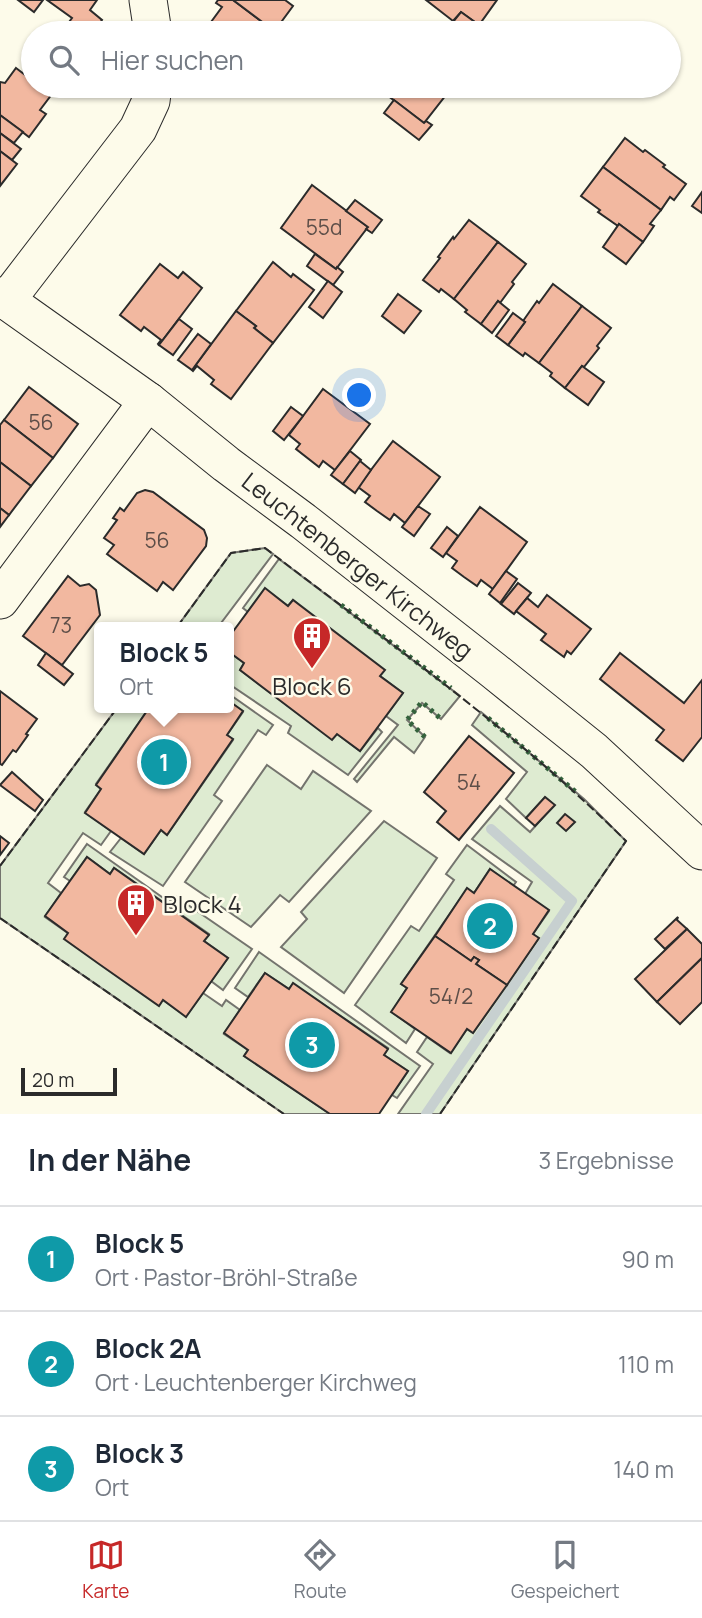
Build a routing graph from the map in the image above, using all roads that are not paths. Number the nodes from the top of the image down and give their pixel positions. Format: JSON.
{"nodes":[{"id":1,"x":148,"y":0,"type":"edge"},
{"id":2,"x":151,"y":21,"type":"edge"},
{"id":3,"x":151,"y":98,"type":"edge"},
{"id":4,"x":3,"y":298,"type":"edge"},
{"id":5,"x":148,"y":401,"type":"junction"},
{"id":6,"x":0,"y":600,"type":"edge"},
{"id":7,"x":699,"y":840,"type":"edge"}],
"edges":[{"from":1,"to":2,"type":"street"},
{"from":3,"to":4,"type":"street"},
{"from":4,"to":5,"type":"street","name":"Leuchtenberger Kirchweg"},
{"from":5,"to":6,"type":"street"},
{"from":5,"to":7,"type":"street","name":"Leuchtenberger Kirchweg"}]}
